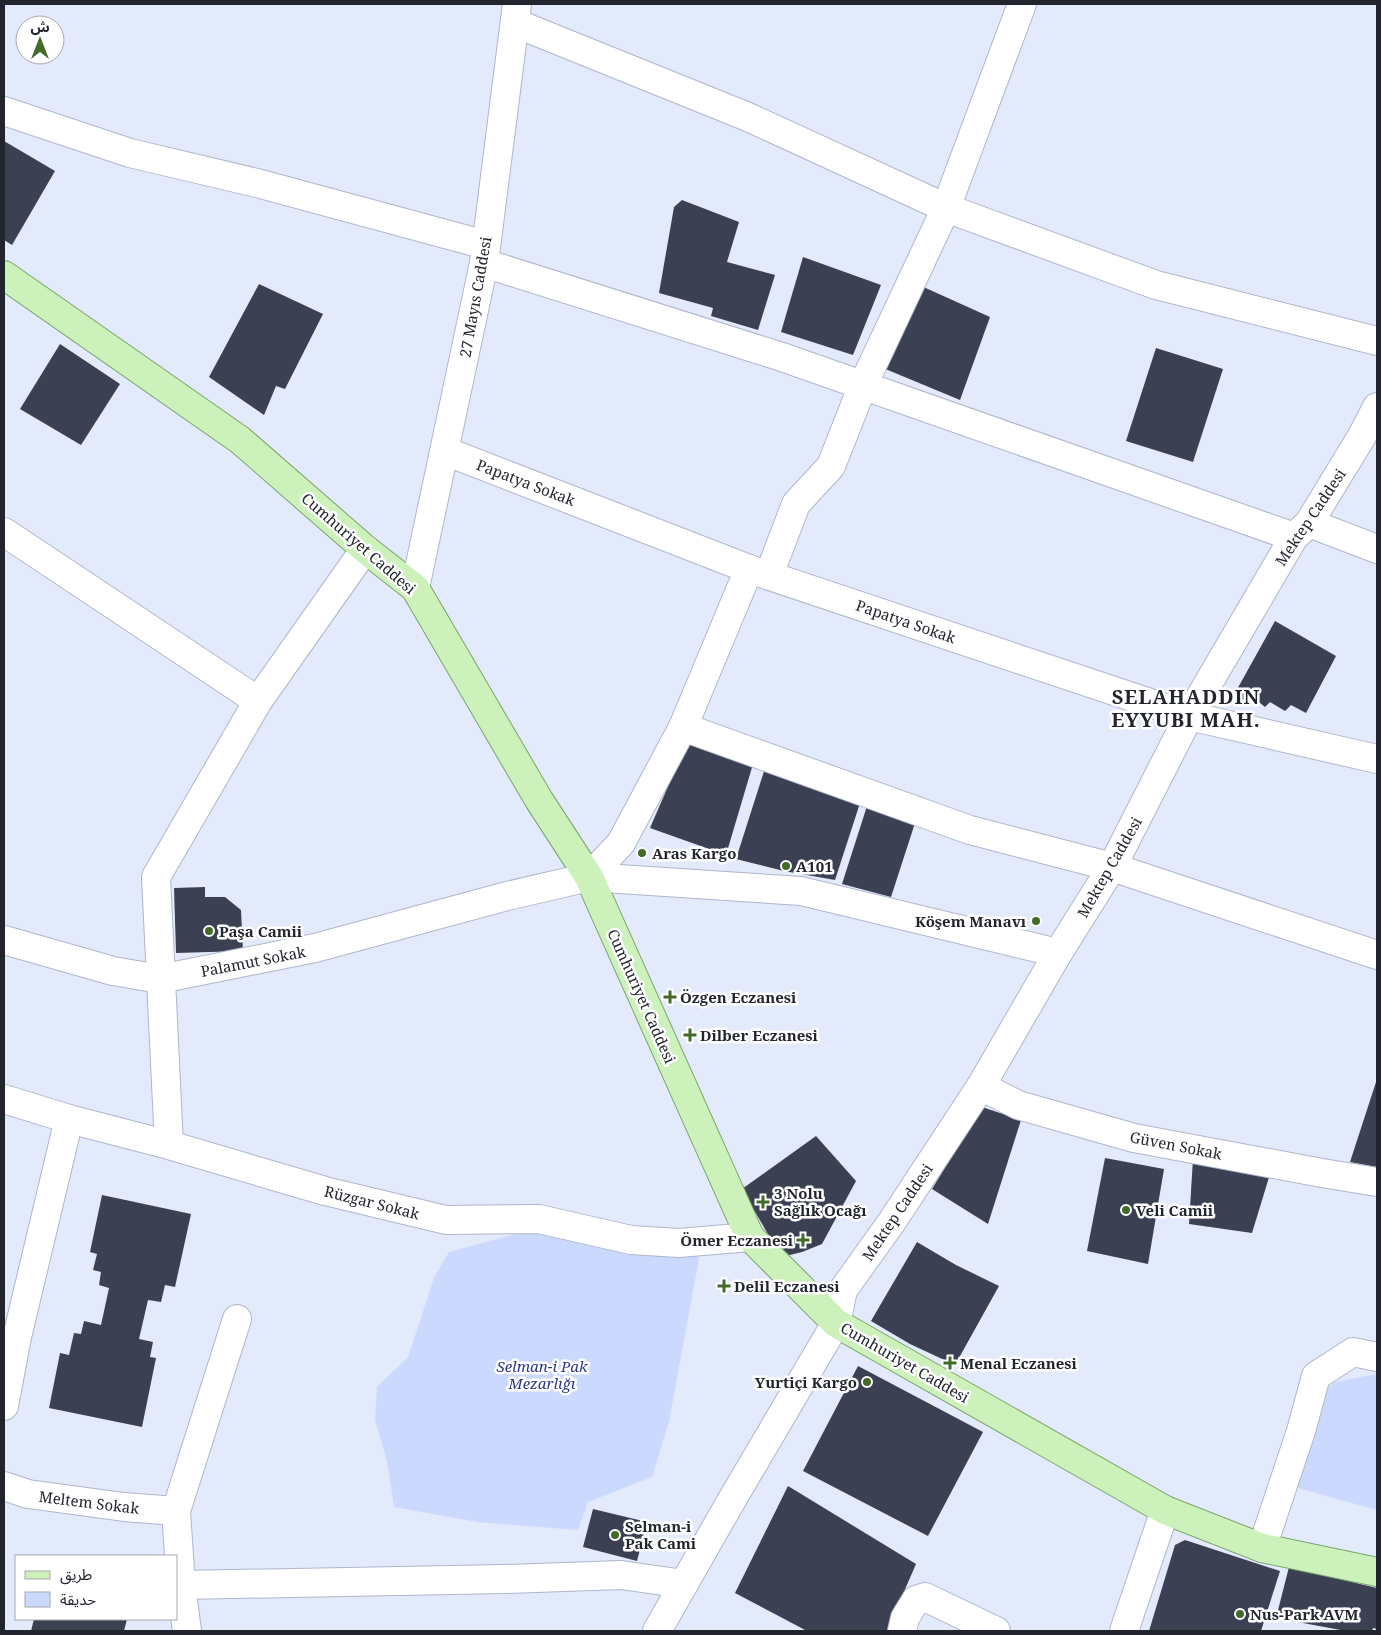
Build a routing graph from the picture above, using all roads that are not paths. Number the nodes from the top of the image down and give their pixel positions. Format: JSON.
{"nodes":[{"id":1,"x":1022,"y":4,"type":"edge"},
{"id":2,"x":516,"y":14,"type":"edge"},
{"id":3,"x":4,"y":112,"type":"edge"},
{"id":4,"x":946,"y":208,"type":"junction"},
{"id":5,"x":485,"y":254,"type":"junction"},
{"id":6,"x":4,"y":275,"type":"edge"},
{"id":7,"x":1377,"y":341,"type":"edge"},
{"id":8,"x":863,"y":385,"type":"junction"},
{"id":9,"x":1377,"y":407,"type":"edge"},
{"id":10,"x":445,"y":451,"type":"junction"},
{"id":11,"x":1302,"y":530,"type":"junction"},
{"id":12,"x":4,"y":532,"type":"edge"},
{"id":13,"x":365,"y":549,"type":"junction"},
{"id":14,"x":1377,"y":549,"type":"edge"},
{"id":15,"x":759,"y":572,"type":"junction"},
{"id":16,"x":415,"y":588,"type":"junction"},
{"id":17,"x":258,"y":701,"type":"junction"},
{"id":18,"x":1189,"y":716,"type":"junction"},
{"id":19,"x":684,"y":727,"type":"junction"},
{"id":20,"x":1377,"y":759,"type":"edge"},
{"id":21,"x":1112,"y":867,"type":"junction"},
{"id":22,"x":589,"y":877,"type":"junction"},
{"id":23,"x":4,"y":940,"type":"edge"},
{"id":24,"x":1058,"y":953,"type":"junction"},
{"id":25,"x":1377,"y":955,"type":"edge"},
{"id":26,"x":160,"y":979,"type":"junction"},
{"id":27,"x":981,"y":1086,"type":"junction"},
{"id":28,"x":4,"y":1099,"type":"edge"},
{"id":29,"x":69,"y":1119,"type":"junction"},
{"id":30,"x":169,"y":1145,"type":"junction"},
{"id":31,"x":1377,"y":1182,"type":"edge"},
{"id":32,"x":750,"y":1237,"type":"junction"},
{"id":33,"x":237,"y":1319,"type":"dead end"},
{"id":34,"x":836,"y":1323,"type":"junction"},
{"id":35,"x":10,"y":1335,"type":"edge"},
{"id":36,"x":1377,"y":1356,"type":"edge"},
{"id":37,"x":4,"y":1406,"type":"edge"},
{"id":38,"x":4,"y":1486,"type":"edge"},
{"id":39,"x":1165,"y":1510,"type":"junction"},
{"id":40,"x":176,"y":1511,"type":"junction"},
{"id":41,"x":1262,"y":1548,"type":"junction"},
{"id":42,"x":1377,"y":1572,"type":"edge"},
{"id":43,"x":181,"y":1584,"type":"junction"},
{"id":44,"x":684,"y":1584,"type":"junction"},
{"id":45,"x":187,"y":1631,"type":"edge"},
{"id":46,"x":657,"y":1631,"type":"edge"},
{"id":47,"x":902,"y":1631,"type":"edge"},
{"id":48,"x":996,"y":1631,"type":"edge"},
{"id":49,"x":1124,"y":1631,"type":"edge"}],
"edges":[{"from":1,"to":4,"type":"street"},
{"from":2,"to":4,"type":"street"},
{"from":2,"to":5,"type":"street","name":"27 Mayıs Caddesi"},
{"from":3,"to":5,"type":"street"},
{"from":4,"to":7,"type":"street"},
{"from":4,"to":8,"type":"street"},
{"from":5,"to":8,"type":"street"},
{"from":5,"to":10,"type":"street","name":"27 Mayıs Caddesi"},
{"from":6,"to":13,"type":"main road","name":"Cumhuriyet Caddesi"},
{"from":8,"to":11,"type":"street"},
{"from":8,"to":15,"type":"street"},
{"from":9,"to":11,"type":"street","name":"Mektep Caddesi"},
{"from":10,"to":15,"type":"street","name":"Papatya Sokak"},
{"from":10,"to":16,"type":"street","name":"27 Mayıs Caddesi"},
{"from":11,"to":14,"type":"street"},
{"from":11,"to":18,"type":"street","name":"Mektep Caddesi"},
{"from":12,"to":17,"type":"street"},
{"from":13,"to":16,"type":"main road","name":"Cumhuriyet Caddesi"},
{"from":13,"to":17,"type":"street"},
{"from":15,"to":18,"type":"street","name":"Papatya Sokak"},
{"from":15,"to":19,"type":"street"},
{"from":16,"to":22,"type":"main road","name":"Cumhuriyet Caddesi"},
{"from":17,"to":26,"type":"street"},
{"from":18,"to":20,"type":"street","name":"Papatya Sokak"},
{"from":18,"to":21,"type":"street","name":"Mektep Caddesi"},
{"from":19,"to":21,"type":"street"},
{"from":19,"to":22,"type":"street"},
{"from":21,"to":24,"type":"street","name":"Mektep Caddesi"},
{"from":21,"to":25,"type":"street"},
{"from":22,"to":24,"type":"street","name":"Palamut Sokak"},
{"from":22,"to":26,"type":"street","name":"Palamut Sokak"},
{"from":22,"to":32,"type":"main road","name":"Cumhuriyet Caddesi"},
{"from":23,"to":26,"type":"street","name":"Palamut Sokak"},
{"from":24,"to":27,"type":"street","name":"Mektep Caddesi"},
{"from":26,"to":30,"type":"street"},
{"from":27,"to":31,"type":"street","name":"Güven Sokak"},
{"from":27,"to":34,"type":"street","name":"Mektep Caddesi"},
{"from":28,"to":29,"type":"street","name":"Rüzgar Sokak"},
{"from":29,"to":30,"type":"street","name":"Rüzgar Sokak"},
{"from":29,"to":35,"type":"street"},
{"from":30,"to":32,"type":"street","name":"Rüzgar Sokak"},
{"from":32,"to":34,"type":"main road","name":"Cumhuriyet Caddesi"},
{"from":33,"to":40,"type":"street"},
{"from":34,"to":39,"type":"main road","name":"Cumhuriyet Caddesi"},
{"from":34,"to":44,"type":"street","name":"Mektep Caddesi"},
{"from":35,"to":37,"type":"street"},
{"from":36,"to":41,"type":"street"},
{"from":38,"to":40,"type":"street","name":"Meltem Sokak"},
{"from":39,"to":41,"type":"main road","name":"Cumhuriyet Caddesi"},
{"from":39,"to":49,"type":"street"},
{"from":40,"to":43,"type":"street"},
{"from":41,"to":42,"type":"main road","name":"Cumhuriyet Caddesi"},
{"from":43,"to":44,"type":"street"},
{"from":43,"to":45,"type":"street"},
{"from":44,"to":46,"type":"street","name":"Mektep Caddesi"},
{"from":47,"to":48,"type":"street"}]}
